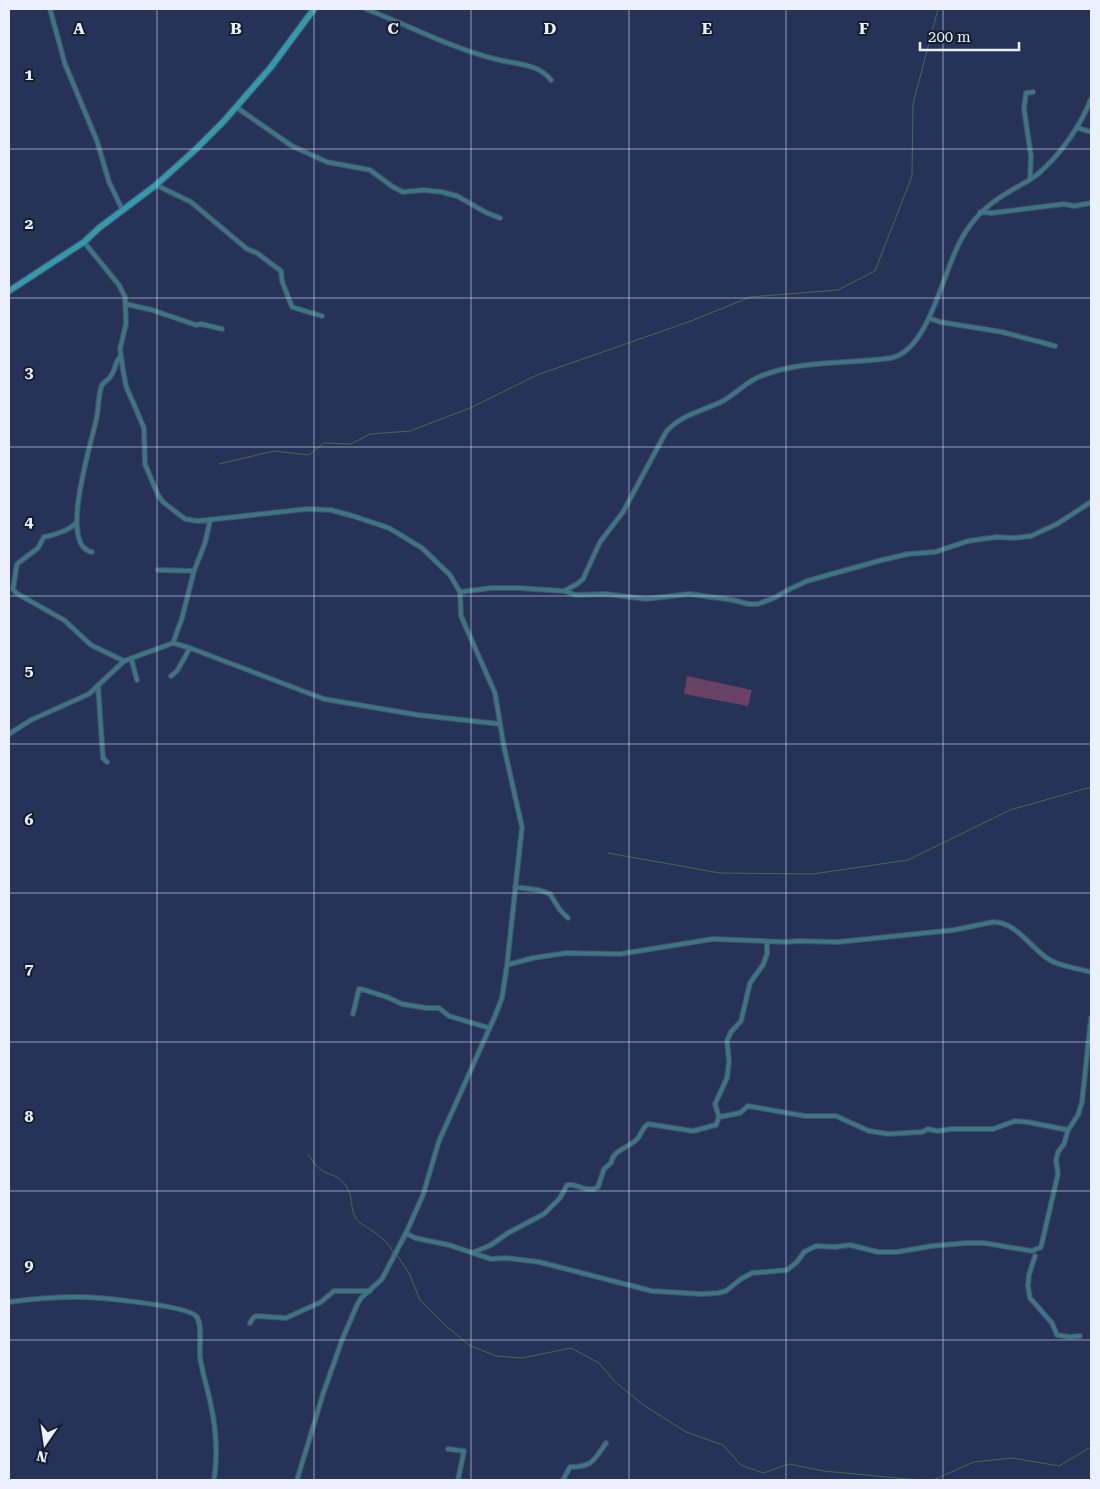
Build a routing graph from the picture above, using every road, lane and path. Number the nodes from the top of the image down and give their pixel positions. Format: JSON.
{"nodes":[{"id":1,"x":50,"y":9,"type":"edge"},
{"id":2,"x":314,"y":9,"type":"edge"},
{"id":3,"x":366,"y":9,"type":"edge"},
{"id":4,"x":551,"y":80,"type":"dead end"},
{"id":5,"x":1033,"y":92,"type":"dead end"},
{"id":6,"x":1091,"y":99,"type":"edge"},
{"id":7,"x":236,"y":107,"type":"junction"},
{"id":8,"x":1078,"y":128,"type":"junction"},
{"id":9,"x":1091,"y":132,"type":"edge"},
{"id":10,"x":1030,"y":179,"type":"junction"},
{"id":11,"x":156,"y":185,"type":"junction"},
{"id":12,"x":1091,"y":203,"type":"edge"},
{"id":13,"x":123,"y":211,"type":"junction"},
{"id":14,"x":980,"y":212,"type":"junction"},
{"id":15,"x":500,"y":218,"type":"dead end"},
{"id":16,"x":84,"y":242,"type":"junction"},
{"id":17,"x":9,"y":291,"type":"edge"},
{"id":18,"x":126,"y":304,"type":"junction"},
{"id":19,"x":322,"y":316,"type":"dead end"},
{"id":20,"x":929,"y":318,"type":"junction"},
{"id":21,"x":222,"y":329,"type":"dead end"},
{"id":22,"x":1055,"y":346,"type":"dead end"},
{"id":23,"x":120,"y":357,"type":"junction"},
{"id":24,"x":1091,"y":502,"type":"edge"},
{"id":25,"x":210,"y":521,"type":"junction"},
{"id":26,"x":77,"y":522,"type":"junction"},
{"id":27,"x":92,"y":552,"type":"dead end"},
{"id":28,"x":158,"y":570,"type":"dead end"},
{"id":29,"x":194,"y":571,"type":"junction"},
{"id":30,"x":564,"y":591,"type":"junction"},
{"id":31,"x":460,"y":592,"type":"junction"},
{"id":32,"x":173,"y":643,"type":"junction"},
{"id":33,"x":190,"y":648,"type":"junction"},
{"id":34,"x":131,"y":658,"type":"junction"},
{"id":35,"x":124,"y":661,"type":"junction"},
{"id":36,"x":170,"y":676,"type":"dead end"},
{"id":37,"x":137,"y":680,"type":"dead end"},
{"id":38,"x":98,"y":686,"type":"junction"},
{"id":39,"x":500,"y":724,"type":"junction"},
{"id":40,"x":9,"y":734,"type":"edge"},
{"id":41,"x":107,"y":762,"type":"dead end"},
{"id":42,"x":515,"y":887,"type":"junction"},
{"id":43,"x":568,"y":918,"type":"dead end"},
{"id":44,"x":767,"y":941,"type":"junction"},
{"id":45,"x":507,"y":965,"type":"junction"},
{"id":46,"x":1091,"y":972,"type":"edge"},
{"id":47,"x":353,"y":1014,"type":"dead end"},
{"id":48,"x":1091,"y":1018,"type":"edge"},
{"id":49,"x":489,"y":1028,"type":"junction"},
{"id":50,"x":719,"y":1117,"type":"junction"},
{"id":51,"x":1068,"y":1130,"type":"junction"},
{"id":52,"x":406,"y":1233,"type":"junction"},
{"id":53,"x":1038,"y":1249,"type":"junction"},
{"id":54,"x":1032,"y":1251,"type":"junction"},
{"id":55,"x":474,"y":1252,"type":"junction"},
{"id":56,"x":1034,"y":1256,"type":"junction"},
{"id":57,"x":370,"y":1291,"type":"junction"},
{"id":58,"x":9,"y":1302,"type":"edge"},
{"id":59,"x":250,"y":1323,"type":"dead end"},
{"id":60,"x":1080,"y":1336,"type":"dead end"},
{"id":61,"x":606,"y":1443,"type":"dead end"},
{"id":62,"x":448,"y":1449,"type":"dead end"},
{"id":63,"x":214,"y":1480,"type":"edge"},
{"id":64,"x":297,"y":1480,"type":"edge"},
{"id":65,"x":458,"y":1480,"type":"edge"},
{"id":66,"x":563,"y":1480,"type":"edge"}],
"edges":[{"from":1,"to":13,"type":"street"},
{"from":2,"to":7,"type":"main road"},
{"from":3,"to":4,"type":"street"},
{"from":5,"to":10,"type":"street"},
{"from":6,"to":8,"type":"street"},
{"from":7,"to":11,"type":"main road"},
{"from":7,"to":15,"type":"street"},
{"from":8,"to":9,"type":"street"},
{"from":8,"to":10,"type":"street"},
{"from":10,"to":14,"type":"street"},
{"from":11,"to":13,"type":"main road"},
{"from":11,"to":19,"type":"street"},
{"from":12,"to":14,"type":"street"},
{"from":13,"to":16,"type":"main road"},
{"from":14,"to":20,"type":"street"},
{"from":16,"to":17,"type":"main road"},
{"from":16,"to":18,"type":"street"},
{"from":18,"to":21,"type":"street"},
{"from":18,"to":23,"type":"street"},
{"from":20,"to":22,"type":"street"},
{"from":20,"to":30,"type":"street"},
{"from":23,"to":25,"type":"street"},
{"from":23,"to":26,"type":"street"},
{"from":24,"to":30,"type":"street"},
{"from":25,"to":29,"type":"street"},
{"from":25,"to":31,"type":"street"},
{"from":26,"to":27,"type":"street"},
{"from":26,"to":35,"type":"street"},
{"from":28,"to":29,"type":"street"},
{"from":29,"to":32,"type":"street"},
{"from":30,"to":31,"type":"street"},
{"from":31,"to":39,"type":"street"},
{"from":32,"to":33,"type":"street"},
{"from":32,"to":34,"type":"street"},
{"from":33,"to":36,"type":"street"},
{"from":33,"to":39,"type":"street"},
{"from":34,"to":35,"type":"street"},
{"from":34,"to":37,"type":"street"},
{"from":35,"to":38,"type":"street"},
{"from":38,"to":40,"type":"street"},
{"from":38,"to":41,"type":"street"},
{"from":39,"to":42,"type":"street"},
{"from":42,"to":43,"type":"street"},
{"from":42,"to":45,"type":"street"},
{"from":44,"to":45,"type":"street"},
{"from":44,"to":46,"type":"street"},
{"from":44,"to":50,"type":"street"},
{"from":45,"to":49,"type":"street"},
{"from":47,"to":49,"type":"street"},
{"from":48,"to":51,"type":"street"},
{"from":49,"to":52,"type":"street"},
{"from":50,"to":51,"type":"street"},
{"from":50,"to":55,"type":"street"},
{"from":51,"to":53,"type":"street"},
{"from":52,"to":55,"type":"street"},
{"from":52,"to":57,"type":"street"},
{"from":53,"to":54,"type":"street"},
{"from":53,"to":56,"type":"street"},
{"from":54,"to":55,"type":"street"},
{"from":54,"to":56,"type":"street"},
{"from":56,"to":60,"type":"street"},
{"from":57,"to":59,"type":"street"},
{"from":57,"to":64,"type":"street"},
{"from":58,"to":63,"type":"street"},
{"from":61,"to":66,"type":"street"},
{"from":62,"to":65,"type":"street"}]}
